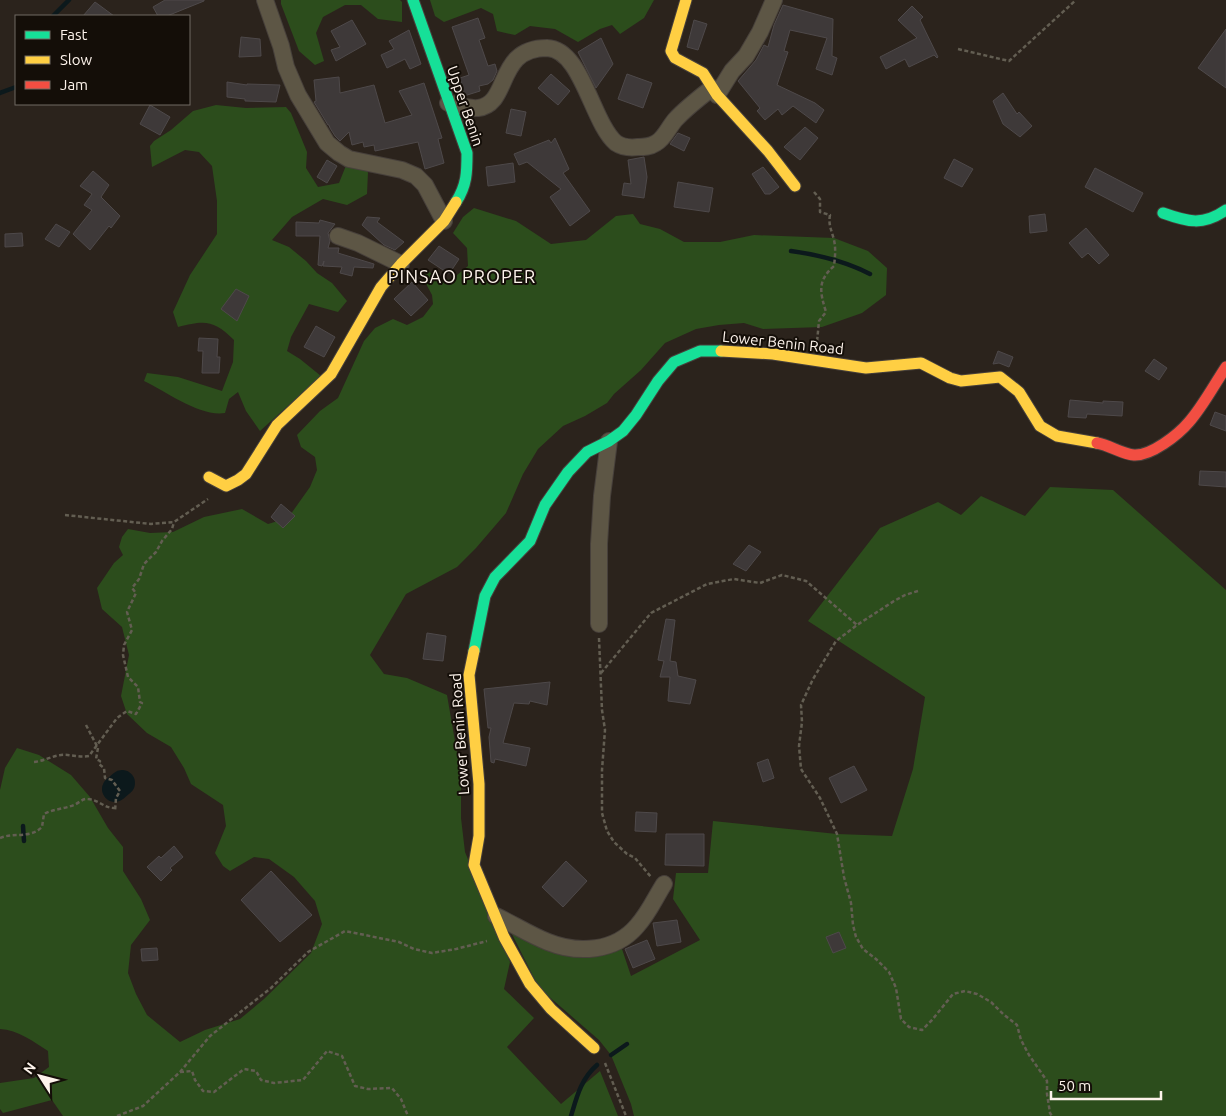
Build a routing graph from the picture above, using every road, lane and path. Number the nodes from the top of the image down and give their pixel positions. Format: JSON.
{"nodes":[{"id":1,"x":265,"y":0,"type":"edge"},
{"id":2,"x":412,"y":0,"type":"edge"},
{"id":3,"x":686,"y":0,"type":"edge"},
{"id":4,"x":774,"y":0,"type":"edge"},
{"id":5,"x":1076,"y":0,"type":"edge"},
{"id":6,"x":958,"y":49,"type":"dead end"},
{"id":7,"x":715,"y":91,"type":"junction"},
{"id":8,"x":448,"y":103,"type":"junction"},
{"id":9,"x":795,"y":186,"type":"joint"},
{"id":10,"x":1226,"y":210,"type":"edge"},
{"id":11,"x":1163,"y":212,"type":"dead end"},
{"id":12,"x":444,"y":221,"type":"junction"},
{"id":13,"x":338,"y":236,"type":"dead end"},
{"id":14,"x":401,"y":264,"type":"junction"},
{"id":15,"x":814,"y":361,"type":"junction"},
{"id":16,"x":1226,"y":367,"type":"edge"},
{"id":17,"x":609,"y":441,"type":"junction"},
{"id":18,"x":209,"y":477,"type":"dead end"},
{"id":19,"x":226,"y":486,"type":"junction"},
{"id":20,"x":65,"y":515,"type":"dead end"},
{"id":21,"x":174,"y":522,"type":"junction"},
{"id":22,"x":918,"y":591,"type":"dead end"},
{"id":23,"x":599,"y":624,"type":"joint"},
{"id":24,"x":857,"y":625,"type":"junction"},
{"id":25,"x":601,"y":673,"type":"junction"},
{"id":26,"x":86,"y":725,"type":"dead end"},
{"id":27,"x":96,"y":745,"type":"junction"},
{"id":28,"x":34,"y":762,"type":"dead end"},
{"id":29,"x":0,"y":838,"type":"edge"},
{"id":30,"x":661,"y":889,"type":"joint"},
{"id":31,"x":496,"y":916,"type":"junction"},
{"id":32,"x":504,"y":937,"type":"junction"},
{"id":33,"x":594,"y":1048,"type":"joint"},
{"id":34,"x":180,"y":1072,"type":"junction"},
{"id":35,"x":116,"y":1116,"type":"edge"},
{"id":36,"x":408,"y":1116,"type":"edge"},
{"id":37,"x":626,"y":1116,"type":"edge"},
{"id":38,"x":1052,"y":1116,"type":"edge"}],
"edges":[{"from":1,"to":12,"type":"street"},
{"from":2,"to":8,"type":"street","name":"Upper Benin"},
{"from":3,"to":7,"type":"street"},
{"from":4,"to":7,"type":"street"},
{"from":5,"to":6,"type":"path"},
{"from":7,"to":8,"type":"street"},
{"from":7,"to":9,"type":"street"},
{"from":8,"to":12,"type":"street","name":"Upper Benin"},
{"from":9,"to":15,"type":"path"},
{"from":10,"to":11,"type":"street"},
{"from":12,"to":14,"type":"street","name":"Upper Benin"},
{"from":13,"to":14,"type":"street"},
{"from":14,"to":19,"type":"street","name":"Upper Benin"},
{"from":15,"to":16,"type":"street","name":"Lower Benin Road"},
{"from":15,"to":17,"type":"street","name":"Lower Benin Road"},
{"from":17,"to":23,"type":"street"},
{"from":17,"to":31,"type":"street","name":"Lower Benin Road"},
{"from":18,"to":19,"type":"street"},
{"from":19,"to":21,"type":"path"},
{"from":20,"to":21,"type":"path"},
{"from":21,"to":27,"type":"path"},
{"from":22,"to":24,"type":"path"},
{"from":23,"to":25,"type":"path"},
{"from":24,"to":25,"type":"path"},
{"from":24,"to":38,"type":"path"},
{"from":25,"to":30,"type":"path"},
{"from":26,"to":27,"type":"path"},
{"from":27,"to":28,"type":"path"},
{"from":27,"to":29,"type":"path"},
{"from":30,"to":31,"type":"street"},
{"from":31,"to":32,"type":"street","name":"Lower Benin Road"},
{"from":32,"to":33,"type":"street","name":"Lower Benin Road"},
{"from":32,"to":34,"type":"path"},
{"from":33,"to":37,"type":"path"},
{"from":34,"to":35,"type":"path"},
{"from":34,"to":36,"type":"path"}]}
